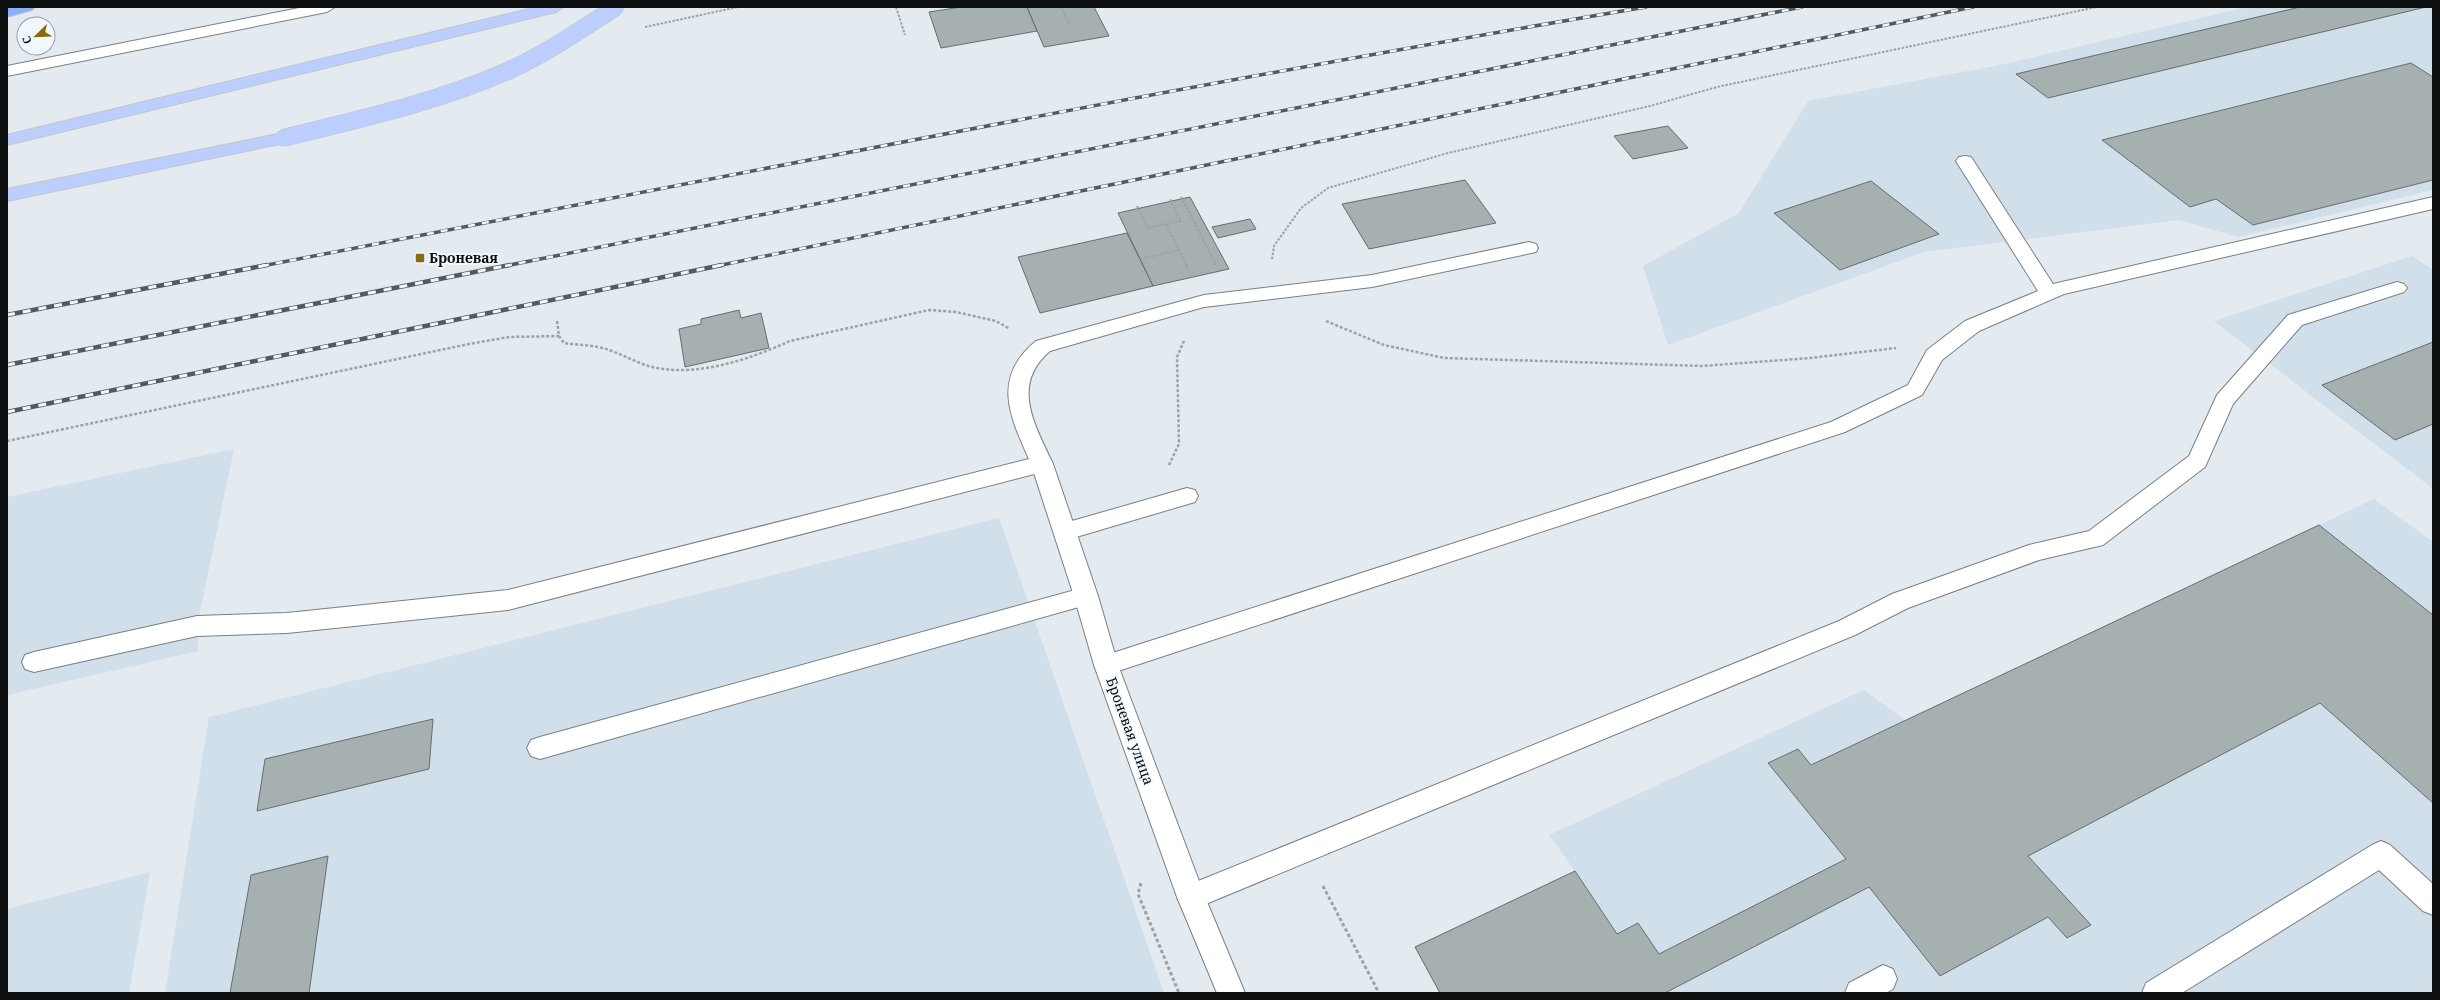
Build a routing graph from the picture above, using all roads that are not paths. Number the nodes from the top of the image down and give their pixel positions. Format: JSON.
{"nodes":[{"id":1,"x":27,"y":7,"type":"edge"},
{"id":2,"x":327,"y":7,"type":"edge"},
{"id":3,"x":556,"y":7,"type":"edge"},
{"id":4,"x":616,"y":7,"type":"edge"},
{"id":5,"x":7,"y":12,"type":"edge"},
{"id":6,"x":7,"y":71,"type":"edge"},
{"id":7,"x":7,"y":140,"type":"edge"},
{"id":8,"x":1965,"y":161,"type":"dead end"},
{"id":9,"x":7,"y":195,"type":"edge"},
{"id":10,"x":2433,"y":203,"type":"edge"},
{"id":11,"x":1529,"y":248,"type":"dead end"},
{"id":12,"x":2397,"y":288,"type":"dead end"},
{"id":13,"x":2049,"y":293,"type":"junction"},
{"id":14,"x":1042,"y":464,"type":"junction"},
{"id":15,"x":1187,"y":496,"type":"dead end"},
{"id":16,"x":1066,"y":531,"type":"junction"},
{"id":17,"x":1086,"y":596,"type":"junction"},
{"id":18,"x":34,"y":662,"type":"dead end"},
{"id":19,"x":1106,"y":665,"type":"junction"},
{"id":20,"x":540,"y":748,"type":"dead end"},
{"id":21,"x":1191,"y":897,"type":"junction"},
{"id":22,"x":2433,"y":902,"type":"edge"},
{"id":23,"x":1883,"y":979,"type":"dead end"},
{"id":24,"x":1231,"y":993,"type":"edge"},
{"id":25,"x":1858,"y":993,"type":"edge"},
{"id":26,"x":2156,"y":993,"type":"edge"}],
"edges":[{"from":1,"to":5,"type":"highway"},
{"from":2,"to":6,"type":"street"},
{"from":3,"to":7,"type":"main road"},
{"from":4,"to":9,"type":"main road","bridge":true},
{"from":8,"to":13,"type":"street"},
{"from":10,"to":13,"type":"street"},
{"from":11,"to":14,"type":"street","name":"Броневая улица"},
{"from":12,"to":21,"type":"street"},
{"from":13,"to":19,"type":"street"},
{"from":14,"to":16,"type":"street","name":"Броневая улица"},
{"from":14,"to":18,"type":"street"},
{"from":15,"to":16,"type":"street"},
{"from":16,"to":17,"type":"street","name":"Броневая улица"},
{"from":17,"to":19,"type":"street","name":"Броневая улица"},
{"from":17,"to":20,"type":"street"},
{"from":19,"to":21,"type":"street","name":"Броневая улица"},
{"from":21,"to":24,"type":"street","name":"Броневая улица"},
{"from":22,"to":26,"type":"street"},
{"from":23,"to":25,"type":"street"}]}
